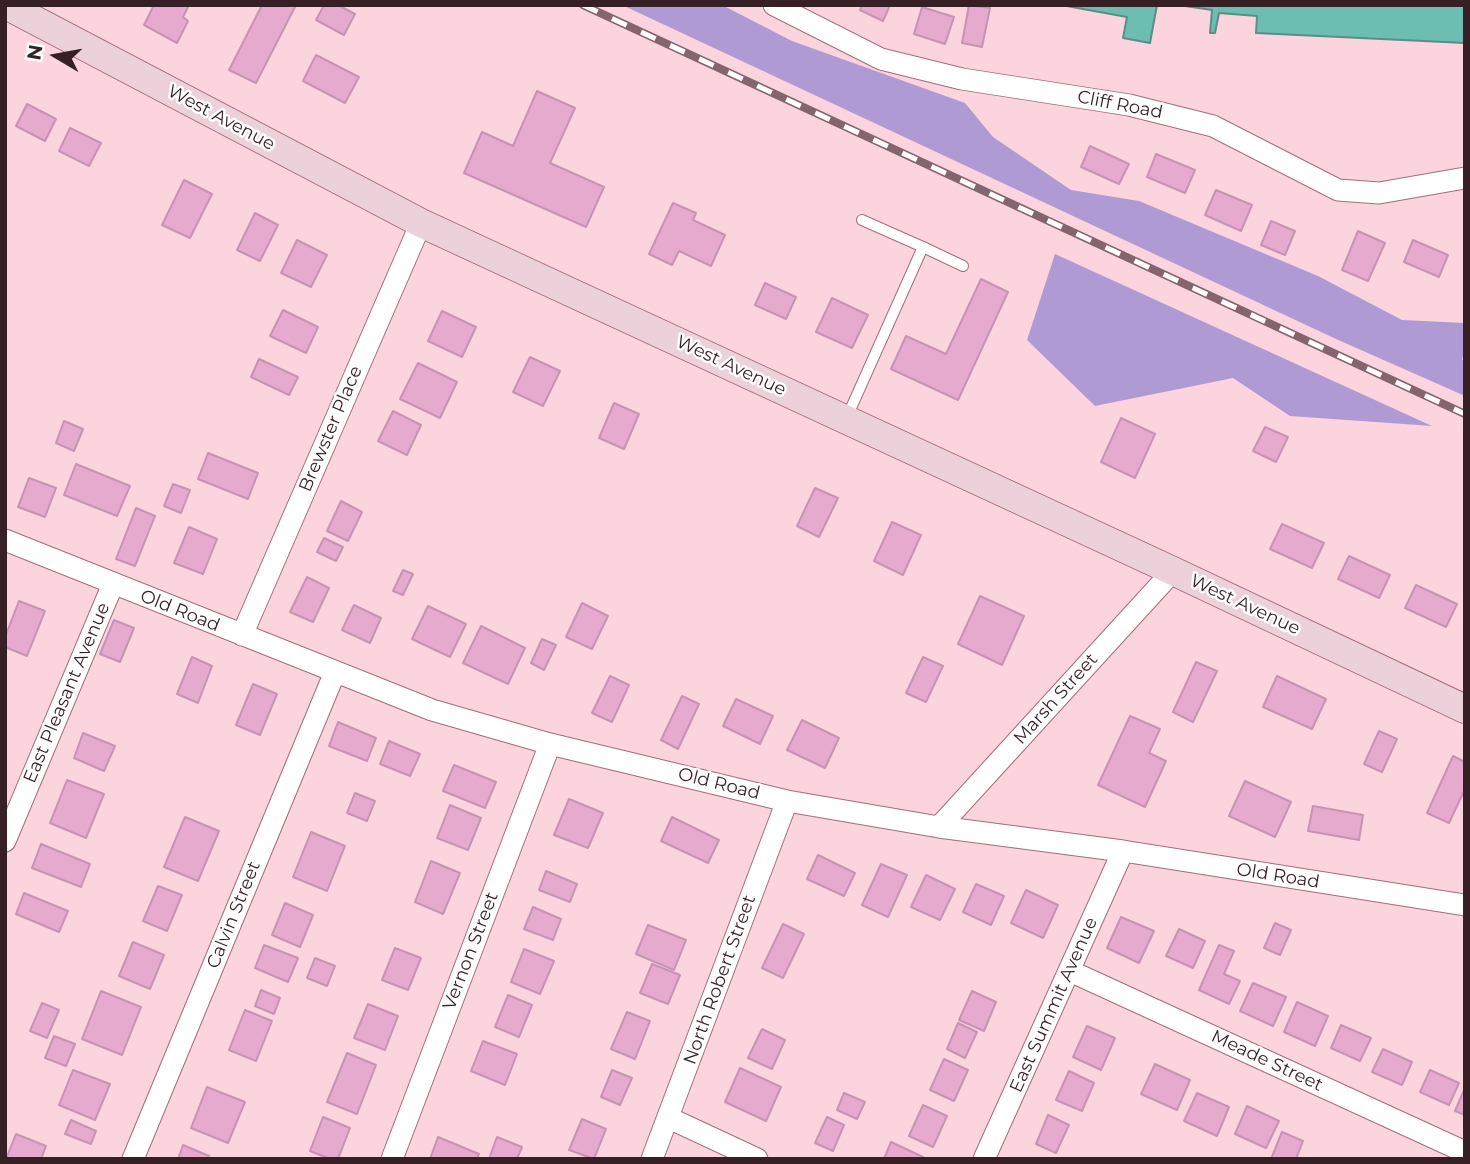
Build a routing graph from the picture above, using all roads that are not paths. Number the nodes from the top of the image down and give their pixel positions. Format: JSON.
{"nodes":[{"id":1,"x":6,"y":5,"type":"edge"},
{"id":2,"x":774,"y":5,"type":"edge"},
{"id":3,"x":1465,"y":178,"type":"edge"},
{"id":4,"x":862,"y":220,"type":"dead end"},
{"id":5,"x":421,"y":223,"type":"junction"},
{"id":6,"x":923,"y":247,"type":"junction"},
{"id":7,"x":963,"y":266,"type":"dead end"},
{"id":8,"x":846,"y":419,"type":"junction"},
{"id":9,"x":5,"y":540,"type":"edge"},
{"id":10,"x":1173,"y":571,"type":"junction"},
{"id":11,"x":113,"y":584,"type":"junction"},
{"id":12,"x":242,"y":635,"type":"junction"},
{"id":13,"x":335,"y":672,"type":"junction"},
{"id":14,"x":1465,"y":709,"type":"edge"},
{"id":15,"x":550,"y":744,"type":"junction"},
{"id":16,"x":787,"y":801,"type":"junction"},
{"id":17,"x":939,"y":827,"type":"junction"},
{"id":18,"x":5,"y":841,"type":"edge"},
{"id":19,"x":1123,"y":851,"type":"junction"},
{"id":20,"x":1465,"y":905,"type":"edge"},
{"id":21,"x":1070,"y":971,"type":"junction"},
{"id":22,"x":669,"y":1118,"type":"junction"},
{"id":23,"x":1465,"y":1152,"type":"edge"},
{"id":24,"x":133,"y":1159,"type":"edge"},
{"id":25,"x":392,"y":1159,"type":"edge"},
{"id":26,"x":652,"y":1159,"type":"edge"},
{"id":27,"x":757,"y":1159,"type":"edge"},
{"id":28,"x":984,"y":1159,"type":"edge"}],
"edges":[{"from":1,"to":5,"type":"street","name":"West Avenue"},
{"from":2,"to":3,"type":"street","name":"Cliff Road"},
{"from":4,"to":6,"type":"lane"},
{"from":5,"to":8,"type":"street","name":"West Avenue"},
{"from":5,"to":12,"type":"street","name":"Brewster Place"},
{"from":6,"to":7,"type":"lane"},
{"from":6,"to":8,"type":"lane"},
{"from":8,"to":10,"type":"street","name":"West Avenue"},
{"from":9,"to":11,"type":"street","name":"Old Road"},
{"from":10,"to":14,"type":"street","name":"West Avenue"},
{"from":10,"to":17,"type":"street","name":"Marsh Street"},
{"from":11,"to":12,"type":"street","name":"Old Road"},
{"from":11,"to":18,"type":"street","name":"East Pleasant Avenue"},
{"from":12,"to":13,"type":"street","name":"Old Road"},
{"from":13,"to":15,"type":"street","name":"Old Road"},
{"from":13,"to":24,"type":"street","name":"Calvin Street"},
{"from":15,"to":16,"type":"street","name":"Old Road"},
{"from":15,"to":25,"type":"street","name":"Vernon Street"},
{"from":16,"to":17,"type":"street","name":"Old Road"},
{"from":16,"to":22,"type":"street","name":"North Robert Street"},
{"from":17,"to":19,"type":"street","name":"Old Road"},
{"from":19,"to":20,"type":"street","name":"Old Road"},
{"from":19,"to":21,"type":"street","name":"East Summit Avenue"},
{"from":21,"to":23,"type":"street","name":"Meade Street"},
{"from":21,"to":28,"type":"street","name":"East Summit Avenue"},
{"from":22,"to":26,"type":"street","name":"North Robert Street"},
{"from":22,"to":27,"type":"street"}]}
